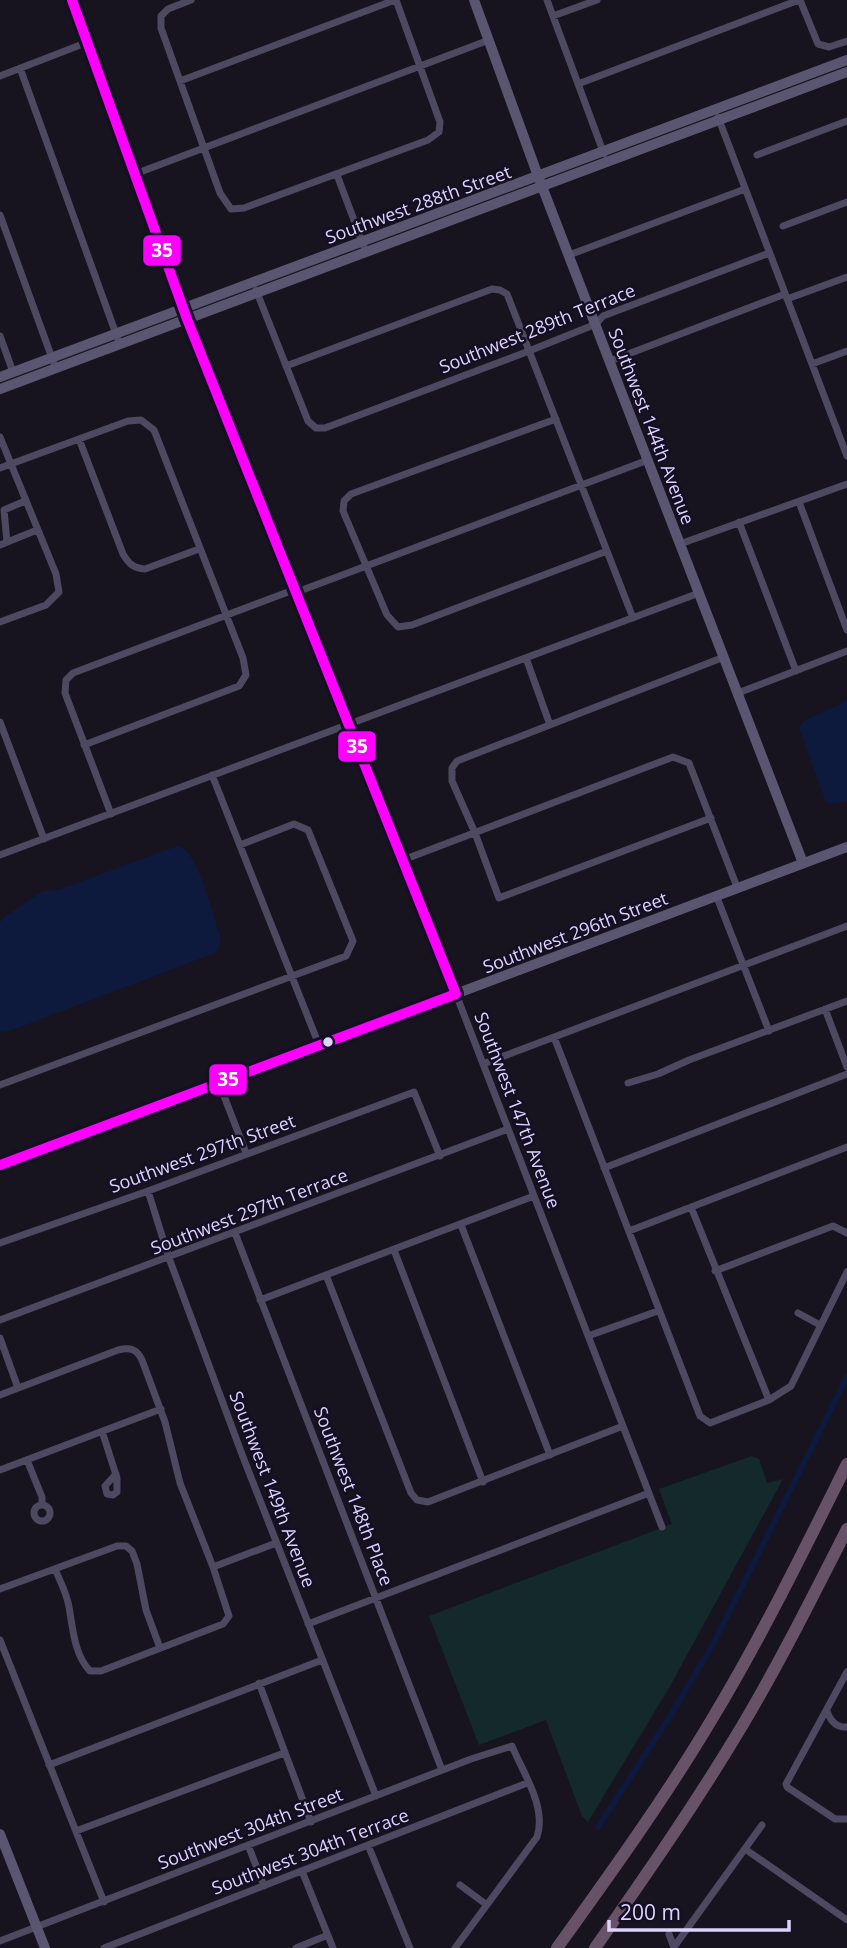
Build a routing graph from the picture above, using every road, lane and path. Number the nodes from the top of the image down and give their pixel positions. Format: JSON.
{"nodes":[{"id":1,"x":72,"y":0,"type":"edge"},
{"id":2,"x":191,"y":0,"type":"edge"},
{"id":3,"x":395,"y":0,"type":"edge"},
{"id":4,"x":474,"y":0,"type":"edge"},
{"id":5,"x":547,"y":0,"type":"edge"},
{"id":6,"x":597,"y":0,"type":"edge"},
{"id":7,"x":800,"y":0,"type":"edge"},
{"id":8,"x":553,"y":16,"type":"junction"},
{"id":9,"x":489,"y":40,"type":"junction"},
{"id":10,"x":847,"y":41,"type":"edge"},
{"id":11,"x":88,"y":42,"type":"junction"},
{"id":12,"x":847,"y":60,"type":"edge"},
{"id":13,"x":420,"y":67,"type":"junction"},
{"id":14,"x":20,"y":68,"type":"junction"},
{"id":15,"x":847,"y":72,"type":"edge"},
{"id":16,"x":0,"y":76,"type":"edge"},
{"id":17,"x":180,"y":81,"type":"junction"},
{"id":18,"x":578,"y":84,"type":"junction"},
{"id":19,"x":717,"y":115,"type":"junction"},
{"id":20,"x":847,"y":121,"type":"edge"},
{"id":21,"x":205,"y":148,"type":"junction"},
{"id":22,"x":757,"y":155,"type":"dead end"},
{"id":23,"x":605,"y":156,"type":"junction"},
{"id":24,"x":135,"y":174,"type":"junction"},
{"id":25,"x":337,"y":175,"type":"junction"},
{"id":26,"x":540,"y":181,"type":"junction"},
{"id":27,"x":745,"y":189,"type":"junction"},
{"id":28,"x":847,"y":202,"type":"edge"},
{"id":29,"x":0,"y":215,"type":"edge"},
{"id":30,"x":783,"y":226,"type":"dead end"},
{"id":31,"x":362,"y":241,"type":"junction"},
{"id":32,"x":366,"y":252,"type":"junction"},
{"id":33,"x":769,"y":253,"type":"junction"},
{"id":34,"x":569,"y":255,"type":"junction"},
{"id":35,"x":847,"y":277,"type":"edge"},
{"id":36,"x":253,"y":283,"type":"junction"},
{"id":37,"x":257,"y":293,"type":"junction"},
{"id":38,"x":786,"y":297,"type":"junction"},
{"id":39,"x":184,"y":309,"type":"junction"},
{"id":40,"x":187,"y":319,"type":"junction"},
{"id":41,"x":596,"y":324,"type":"junction"},
{"id":42,"x":116,"y":334,"type":"junction"},
{"id":43,"x":0,"y":336,"type":"edge"},
{"id":44,"x":120,"y":345,"type":"junction"},
{"id":45,"x":529,"y":351,"type":"junction"},
{"id":46,"x":847,"y":351,"type":"edge"},
{"id":47,"x":52,"y":358,"type":"junction"},
{"id":48,"x":610,"y":361,"type":"junction"},
{"id":49,"x":812,"y":364,"type":"junction"},
{"id":50,"x":286,"y":366,"type":"junction"},
{"id":51,"x":56,"y":369,"type":"junction"},
{"id":52,"x":13,"y":372,"type":"junction"},
{"id":53,"x":0,"y":377,"type":"edge"},
{"id":54,"x":0,"y":389,"type":"edge"},
{"id":55,"x":556,"y":419,"type":"junction"},
{"id":56,"x":0,"y":437,"type":"edge"},
{"id":57,"x":79,"y":439,"type":"junction"},
{"id":58,"x":847,"y":456,"type":"edge"},
{"id":59,"x":648,"y":460,"type":"junction"},
{"id":60,"x":11,"y":464,"type":"junction"},
{"id":61,"x":0,"y":468,"type":"edge"},
{"id":62,"x":847,"y":484,"type":"edge"},
{"id":63,"x":581,"y":485,"type":"junction"},
{"id":64,"x":25,"y":500,"type":"junction"},
{"id":65,"x":799,"y":502,"type":"junction"},
{"id":66,"x":739,"y":522,"type":"junction"},
{"id":67,"x":37,"y":530,"type":"junction"},
{"id":68,"x":4,"y":544,"type":"edge"},
{"id":69,"x":680,"y":544,"type":"junction"},
{"id":70,"x":199,"y":549,"type":"junction"},
{"id":71,"x":607,"y":551,"type":"junction"},
{"id":72,"x":365,"y":566,"type":"junction"},
{"id":73,"x":297,"y":590,"type":"junction"},
{"id":74,"x":699,"y":593,"type":"junction"},
{"id":75,"x":226,"y":615,"type":"junction"},
{"id":76,"x":633,"y":618,"type":"junction"},
{"id":77,"x":0,"y":622,"type":"edge"},
{"id":78,"x":847,"y":630,"type":"edge"},
{"id":79,"x":847,"y":651,"type":"edge"},
{"id":80,"x":724,"y":657,"type":"junction"},
{"id":81,"x":526,"y":658,"type":"junction"},
{"id":82,"x":796,"y":671,"type":"junction"},
{"id":83,"x":738,"y":693,"type":"junction"},
{"id":84,"x":0,"y":722,"type":"edge"},
{"id":85,"x":349,"y":724,"type":"junction"},
{"id":86,"x":550,"y":725,"type":"junction"},
{"id":87,"x":84,"y":745,"type":"junction"},
{"id":88,"x":212,"y":775,"type":"junction"},
{"id":89,"x":111,"y":814,"type":"junction"},
{"id":90,"x":711,"y":818,"type":"junction"},
{"id":91,"x":475,"y":833,"type":"junction"},
{"id":92,"x":44,"y":839,"type":"junction"},
{"id":93,"x":240,"y":845,"type":"junction"},
{"id":94,"x":847,"y":846,"type":"edge"},
{"id":95,"x":0,"y":855,"type":"edge"},
{"id":96,"x":402,"y":860,"type":"junction"},
{"id":97,"x":803,"y":863,"type":"junction"},
{"id":98,"x":737,"y":887,"type":"junction"},
{"id":99,"x":716,"y":895,"type":"junction"},
{"id":100,"x":847,"y":926,"type":"edge"},
{"id":101,"x":743,"y":965,"type":"junction"},
{"id":102,"x":292,"y":976,"type":"junction"},
{"id":103,"x":456,"y":994,"type":"junction"},
{"id":104,"x":847,"y":1001,"type":"edge"},
{"id":105,"x":825,"y":1009,"type":"junction"},
{"id":106,"x":769,"y":1031,"type":"junction"},
{"id":107,"x":554,"y":1037,"type":"junction"},
{"id":108,"x":320,"y":1045,"type":"junction"},
{"id":109,"x":483,"y":1064,"type":"junction"},
{"id":110,"x":847,"y":1067,"type":"edge"},
{"id":111,"x":847,"y":1074,"type":"edge"},
{"id":112,"x":219,"y":1083,"type":"junction"},
{"id":113,"x":628,"y":1083,"type":"dead end"},
{"id":114,"x":0,"y":1086,"type":"edge"},
{"id":115,"x":508,"y":1129,"type":"junction"},
{"id":116,"x":847,"y":1147,"type":"edge"},
{"id":117,"x":246,"y":1153,"type":"junction"},
{"id":118,"x":440,"y":1156,"type":"junction"},
{"id":119,"x":0,"y":1165,"type":"edge"},
{"id":120,"x":604,"y":1168,"type":"junction"},
{"id":121,"x":148,"y":1191,"type":"junction"},
{"id":122,"x":534,"y":1196,"type":"junction"},
{"id":123,"x":691,"y":1207,"type":"junction"},
{"id":124,"x":461,"y":1224,"type":"junction"},
{"id":125,"x":629,"y":1231,"type":"junction"},
{"id":126,"x":235,"y":1233,"type":"junction"},
{"id":127,"x":847,"y":1233,"type":"edge"},
{"id":128,"x":0,"y":1243,"type":"edge"},
{"id":129,"x":394,"y":1250,"type":"junction"},
{"id":130,"x":169,"y":1258,"type":"junction"},
{"id":131,"x":715,"y":1271,"type":"junction"},
{"id":132,"x":847,"y":1272,"type":"edge"},
{"id":133,"x":326,"y":1275,"type":"junction"},
{"id":134,"x":260,"y":1300,"type":"junction"},
{"id":135,"x":658,"y":1311,"type":"junction"},
{"id":136,"x":798,"y":1313,"type":"dead end"},
{"id":137,"x":0,"y":1320,"type":"edge"},
{"id":138,"x":820,"y":1325,"type":"junction"},
{"id":139,"x":588,"y":1336,"type":"junction"},
{"id":140,"x":0,"y":1338,"type":"edge"},
{"id":141,"x":18,"y":1388,"type":"junction"},
{"id":142,"x":0,"y":1395,"type":"edge"},
{"id":143,"x":769,"y":1401,"type":"junction"},
{"id":144,"x":161,"y":1409,"type":"junction"},
{"id":145,"x":623,"y":1426,"type":"junction"},
{"id":146,"x":102,"y":1431,"type":"junction"},
{"id":147,"x":550,"y":1455,"type":"junction"},
{"id":148,"x":27,"y":1460,"type":"junction"},
{"id":149,"x":847,"y":1464,"type":"edge"},
{"id":150,"x":0,"y":1470,"type":"edge"},
{"id":151,"x":116,"y":1474,"type":"dead end"},
{"id":152,"x":483,"y":1482,"type":"junction"},
{"id":153,"x":649,"y":1493,"type":"junction"},
{"id":154,"x":42,"y":1505,"type":"dead end"},
{"id":155,"x":662,"y":1527,"type":"dead end"},
{"id":156,"x":847,"y":1530,"type":"edge"},
{"id":157,"x":276,"y":1543,"type":"junction"},
{"id":158,"x":213,"y":1567,"type":"junction"},
{"id":159,"x":55,"y":1569,"type":"junction"},
{"id":160,"x":0,"y":1589,"type":"edge"},
{"id":161,"x":376,"y":1599,"type":"junction"},
{"id":162,"x":309,"y":1624,"type":"junction"},
{"id":163,"x":0,"y":1640,"type":"edge"},
{"id":164,"x":160,"y":1648,"type":"junction"},
{"id":165,"x":2,"y":1649,"type":"edge"},
{"id":166,"x":322,"y":1660,"type":"junction"},
{"id":167,"x":847,"y":1672,"type":"edge"},
{"id":168,"x":259,"y":1683,"type":"junction"},
{"id":169,"x":847,"y":1693,"type":"edge"},
{"id":170,"x":835,"y":1695,"type":"junction"},
{"id":171,"x":827,"y":1711,"type":"junction"},
{"id":172,"x":847,"y":1727,"type":"edge"},
{"id":173,"x":284,"y":1753,"type":"junction"},
{"id":174,"x":49,"y":1765,"type":"junction"},
{"id":175,"x":442,"y":1770,"type":"junction"},
{"id":176,"x":527,"y":1783,"type":"junction"},
{"id":177,"x":376,"y":1796,"type":"junction"},
{"id":178,"x":847,"y":1819,"type":"edge"},
{"id":179,"x":311,"y":1822,"type":"junction"},
{"id":180,"x":762,"y":1825,"type":"dead end"},
{"id":181,"x":76,"y":1831,"type":"junction"},
{"id":182,"x":0,"y":1834,"type":"edge"},
{"id":183,"x":248,"y":1845,"type":"junction"},
{"id":184,"x":368,"y":1845,"type":"junction"},
{"id":185,"x":745,"y":1849,"type":"junction"},
{"id":186,"x":302,"y":1871,"type":"junction"},
{"id":187,"x":264,"y":1885,"type":"junction"},
{"id":188,"x":460,"y":1885,"type":"dead end"},
{"id":189,"x":104,"y":1902,"type":"junction"},
{"id":190,"x":487,"y":1905,"type":"junction"},
{"id":191,"x":847,"y":1920,"type":"edge"},
{"id":192,"x":37,"y":1927,"type":"junction"},
{"id":193,"x":668,"y":1934,"type":"dead end"},
{"id":194,"x":328,"y":1935,"type":"junction"},
{"id":195,"x":0,"y":1941,"type":"edge"},
{"id":196,"x":674,"y":1947,"type":"edge"},
{"id":197,"x":45,"y":1948,"type":"edge"},
{"id":198,"x":104,"y":1948,"type":"edge"},
{"id":199,"x":296,"y":1948,"type":"edge"},
{"id":200,"x":333,"y":1948,"type":"edge"},
{"id":201,"x":410,"y":1948,"type":"edge"},
{"id":202,"x":455,"y":1948,"type":"edge"},
{"id":203,"x":557,"y":1948,"type":"edge"},
{"id":204,"x":595,"y":1948,"type":"edge"}],
"edges":[{"from":1,"to":11,"type":"street","name":"Southwest 147th Avenue"},
{"from":2,"to":17,"type":"street"},
{"from":3,"to":13,"type":"street"},
{"from":3,"to":17,"type":"street"},
{"from":4,"to":9,"type":"street","name":"Southwest 144th Avenue"},
{"from":5,"to":8,"type":"street"},
{"from":6,"to":8,"type":"street"},
{"from":7,"to":10,"type":"street"},
{"from":7,"to":18,"type":"street"},
{"from":8,"to":18,"type":"street"},
{"from":9,"to":13,"type":"street"},
{"from":9,"to":26,"type":"street","name":"Southwest 144th Avenue"},
{"from":11,"to":14,"type":"street"},
{"from":11,"to":24,"type":"street","name":"Southwest 147th Avenue"},
{"from":12,"to":19,"type":"street","name":"Southwest 288th Street"},
{"from":13,"to":21,"type":"street"},
{"from":13,"to":25,"type":"street"},
{"from":14,"to":16,"type":"street"},
{"from":14,"to":42,"type":"street"},
{"from":15,"to":19,"type":"street","name":"Southwest 288th Street"},
{"from":17,"to":21,"type":"street"},
{"from":18,"to":23,"type":"street"},
{"from":19,"to":23,"type":"street","name":"Southwest 288th Street"},
{"from":19,"to":27,"type":"street"},
{"from":20,"to":22,"type":"street"},
{"from":21,"to":24,"type":"street"},
{"from":21,"to":25,"type":"street"},
{"from":23,"to":26,"type":"street","name":"Southwest 288th Street"},
{"from":24,"to":39,"type":"street","name":"Southwest 147th Avenue"},
{"from":25,"to":31,"type":"street"},
{"from":26,"to":31,"type":"street","name":"Southwest 288th Street"},
{"from":26,"to":32,"type":"street","name":"Southwest 288th Street"},
{"from":26,"to":34,"type":"street","name":"Southwest 144th Avenue"},
{"from":27,"to":33,"type":"street"},
{"from":27,"to":34,"type":"street"},
{"from":28,"to":30,"type":"street"},
{"from":29,"to":47,"type":"street"},
{"from":31,"to":32,"type":"street"},
{"from":31,"to":36,"type":"street","name":"Southwest 288th Street"},
{"from":32,"to":37,"type":"street","name":"Southwest 288th Street"},
{"from":33,"to":38,"type":"street"},
{"from":33,"to":41,"type":"street","name":"Southwest 289th Terrace"},
{"from":34,"to":41,"type":"street","name":"Southwest 144th Avenue"},
{"from":35,"to":38,"type":"street"},
{"from":36,"to":37,"type":"street"},
{"from":36,"to":39,"type":"street","name":"Southwest 288th Street"},
{"from":37,"to":40,"type":"street","name":"Southwest 288th Street"},
{"from":37,"to":50,"type":"street"},
{"from":38,"to":48,"type":"street"},
{"from":38,"to":49,"type":"street"},
{"from":39,"to":40,"type":"street","name":"Southwest 147th Avenue"},
{"from":39,"to":42,"type":"street","name":"Southwest 288th Street"},
{"from":40,"to":44,"type":"street","name":"Southwest 288th Street"},
{"from":40,"to":73,"type":"street","name":"Southwest 147th Avenue"},
{"from":41,"to":45,"type":"street","name":"Southwest 289th Terrace"},
{"from":41,"to":48,"type":"street","name":"Southwest 144th Avenue"},
{"from":42,"to":44,"type":"street"},
{"from":42,"to":47,"type":"street","name":"Southwest 288th Street"},
{"from":43,"to":52,"type":"street"},
{"from":44,"to":51,"type":"street","name":"Southwest 288th Street"},
{"from":45,"to":50,"type":"street","name":"Southwest 289th Terrace"},
{"from":45,"to":50,"type":"street"},
{"from":45,"to":55,"type":"street"},
{"from":46,"to":49,"type":"street"},
{"from":47,"to":51,"type":"street"},
{"from":47,"to":52,"type":"street","name":"Southwest 288th Street"},
{"from":48,"to":59,"type":"street","name":"Southwest 144th Avenue"},
{"from":49,"to":58,"type":"street"},
{"from":51,"to":54,"type":"street","name":"Southwest 288th Street"},
{"from":52,"to":53,"type":"street","name":"Southwest 288th Street"},
{"from":55,"to":63,"type":"street"},
{"from":55,"to":72,"type":"street"},
{"from":56,"to":60,"type":"street"},
{"from":57,"to":60,"type":"street"},
{"from":57,"to":70,"type":"street"},
{"from":57,"to":70,"type":"street"},
{"from":59,"to":63,"type":"street"},
{"from":59,"to":69,"type":"street","name":"Southwest 144th Avenue"},
{"from":60,"to":61,"type":"street"},
{"from":60,"to":64,"type":"street"},
{"from":62,"to":65,"type":"street"},
{"from":63,"to":71,"type":"street"},
{"from":63,"to":72,"type":"street"},
{"from":64,"to":67,"type":"street"},
{"from":64,"to":68,"type":"street"},
{"from":65,"to":66,"type":"street"},
{"from":65,"to":78,"type":"street"},
{"from":66,"to":69,"type":"street"},
{"from":66,"to":82,"type":"street"},
{"from":67,"to":68,"type":"street"},
{"from":67,"to":77,"type":"street"},
{"from":69,"to":74,"type":"street","name":"Southwest 144th Avenue"},
{"from":70,"to":75,"type":"street"},
{"from":71,"to":72,"type":"street"},
{"from":71,"to":76,"type":"street"},
{"from":72,"to":73,"type":"street"},
{"from":73,"to":75,"type":"street"},
{"from":73,"to":85,"type":"street","name":"Southwest 147th Avenue"},
{"from":74,"to":76,"type":"street"},
{"from":74,"to":80,"type":"street","name":"Southwest 144th Avenue"},
{"from":75,"to":87,"type":"street"},
{"from":75,"to":87,"type":"street"},
{"from":76,"to":81,"type":"street"},
{"from":79,"to":82,"type":"street"},
{"from":80,"to":83,"type":"street","name":"Southwest 144th Avenue"},
{"from":80,"to":86,"type":"street"},
{"from":81,"to":85,"type":"street"},
{"from":81,"to":86,"type":"street"},
{"from":82,"to":83,"type":"street"},
{"from":83,"to":97,"type":"street","name":"Southwest 144th Avenue"},
{"from":84,"to":92,"type":"street"},
{"from":85,"to":88,"type":"street"},
{"from":85,"to":96,"type":"street","name":"Southwest 147th Avenue"},
{"from":86,"to":91,"type":"street"},
{"from":87,"to":89,"type":"street"},
{"from":88,"to":89,"type":"street"},
{"from":88,"to":93,"type":"street"},
{"from":89,"to":92,"type":"street"},
{"from":90,"to":91,"type":"street"},
{"from":90,"to":91,"type":"street"},
{"from":90,"to":98,"type":"street"},
{"from":91,"to":96,"type":"street"},
{"from":92,"to":95,"type":"street"},
{"from":93,"to":102,"type":"street"},
{"from":93,"to":102,"type":"street"},
{"from":94,"to":97,"type":"street","name":"Southwest 296th Street"},
{"from":96,"to":103,"type":"street","name":"Southwest 147th Avenue"},
{"from":97,"to":98,"type":"street","name":"Southwest 296th Street"},
{"from":98,"to":99,"type":"street","name":"Southwest 296th Street"},
{"from":99,"to":101,"type":"street"},
{"from":99,"to":103,"type":"street","name":"Southwest 296th Street"},
{"from":100,"to":101,"type":"street"},
{"from":101,"to":106,"type":"street"},
{"from":101,"to":107,"type":"street"},
{"from":102,"to":108,"type":"street"},
{"from":102,"to":114,"type":"street"},
{"from":103,"to":108,"type":"street","name":"Southwest 296th Street"},
{"from":103,"to":109,"type":"street","name":"Southwest 147th Avenue"},
{"from":104,"to":105,"type":"street"},
{"from":105,"to":106,"type":"street"},
{"from":105,"to":110,"type":"street"},
{"from":106,"to":113,"type":"street"},
{"from":107,"to":109,"type":"street"},
{"from":107,"to":120,"type":"street"},
{"from":108,"to":112,"type":"street","name":"Southwest 296th Street"},
{"from":109,"to":115,"type":"street","name":"Southwest 147th Avenue"},
{"from":111,"to":120,"type":"street"},
{"from":112,"to":117,"type":"street"},
{"from":112,"to":119,"type":"street","name":"Southwest 296th Street"},
{"from":115,"to":118,"type":"street","name":"Southwest 297th Terrace"},
{"from":115,"to":122,"type":"street","name":"Southwest 147th Avenue"},
{"from":116,"to":123,"type":"street"},
{"from":117,"to":118,"type":"street","name":"Southwest 297th Street"},
{"from":117,"to":121,"type":"street","name":"Southwest 297th Street"},
{"from":118,"to":126,"type":"street","name":"Southwest 297th Terrace"},
{"from":120,"to":125,"type":"street"},
{"from":121,"to":128,"type":"street","name":"Southwest 297th Street"},
{"from":121,"to":130,"type":"street","name":"Southwest 149th Avenue"},
{"from":122,"to":124,"type":"street"},
{"from":122,"to":139,"type":"street","name":"Southwest 147th Avenue"},
{"from":123,"to":125,"type":"street"},
{"from":123,"to":131,"type":"street"},
{"from":124,"to":129,"type":"street"},
{"from":124,"to":147,"type":"street"},
{"from":125,"to":135,"type":"street"},
{"from":126,"to":130,"type":"street","name":"Southwest 297th Terrace"},
{"from":126,"to":134,"type":"street","name":"Southwest 148th Place"},
{"from":127,"to":131,"type":"street"},
{"from":129,"to":133,"type":"street"},
{"from":129,"to":152,"type":"street"},
{"from":130,"to":137,"type":"street","name":"Southwest 297th Terrace"},
{"from":130,"to":157,"type":"street","name":"Southwest 149th Avenue"},
{"from":131,"to":143,"type":"street"},
{"from":132,"to":138,"type":"street"},
{"from":133,"to":134,"type":"street"},
{"from":133,"to":152,"type":"street"},
{"from":134,"to":161,"type":"street","name":"Southwest 148th Place"},
{"from":135,"to":139,"type":"street"},
{"from":135,"to":143,"type":"street"},
{"from":136,"to":138,"type":"street"},
{"from":138,"to":143,"type":"street"},
{"from":139,"to":145,"type":"street","name":"Southwest 147th Avenue"},
{"from":140,"to":141,"type":"street"},
{"from":141,"to":142,"type":"street"},
{"from":141,"to":144,"type":"street"},
{"from":144,"to":146,"type":"street"},
{"from":144,"to":158,"type":"street"},
{"from":145,"to":147,"type":"street"},
{"from":145,"to":153,"type":"street","name":"Southwest 147th Avenue"},
{"from":146,"to":148,"type":"street"},
{"from":146,"to":151,"type":"street"},
{"from":147,"to":152,"type":"street"},
{"from":148,"to":150,"type":"street"},
{"from":148,"to":154,"type":"street"},
{"from":149,"to":203,"type":"highway"},
{"from":153,"to":155,"type":"street","name":"Southwest 147th Avenue"},
{"from":153,"to":161,"type":"street"},
{"from":156,"to":204,"type":"highway"},
{"from":157,"to":158,"type":"street"},
{"from":157,"to":162,"type":"street","name":"Southwest 149th Avenue"},
{"from":158,"to":164,"type":"street"},
{"from":159,"to":160,"type":"street"},
{"from":159,"to":164,"type":"street"},
{"from":159,"to":164,"type":"street"},
{"from":161,"to":162,"type":"street"},
{"from":161,"to":175,"type":"street","name":"Southwest 148th Place"},
{"from":162,"to":166,"type":"street","name":"Southwest 149th Avenue"},
{"from":163,"to":165,"type":"street"},
{"from":165,"to":174,"type":"street"},
{"from":166,"to":168,"type":"street"},
{"from":166,"to":177,"type":"street","name":"Southwest 149th Avenue"},
{"from":167,"to":170,"type":"street"},
{"from":168,"to":173,"type":"street"},
{"from":168,"to":174,"type":"street"},
{"from":169,"to":170,"type":"street"},
{"from":170,"to":171,"type":"street"},
{"from":171,"to":172,"type":"street"},
{"from":171,"to":178,"type":"street"},
{"from":173,"to":179,"type":"street"},
{"from":173,"to":181,"type":"street"},
{"from":174,"to":181,"type":"street"},
{"from":175,"to":176,"type":"street","name":"Southwest 304th Street"},
{"from":175,"to":177,"type":"street","name":"Southwest 304th Street"},
{"from":176,"to":184,"type":"street","name":"Southwest 304th Terrace"},
{"from":176,"to":190,"type":"street"},
{"from":177,"to":179,"type":"street","name":"Southwest 304th Street"},
{"from":179,"to":183,"type":"street","name":"Southwest 304th Street"},
{"from":180,"to":185,"type":"street"},
{"from":181,"to":189,"type":"street"},
{"from":182,"to":192,"type":"street"},
{"from":183,"to":187,"type":"street"},
{"from":183,"to":189,"type":"street","name":"Southwest 304th Street"},
{"from":184,"to":186,"type":"street","name":"Southwest 304th Terrace"},
{"from":184,"to":201,"type":"street"},
{"from":185,"to":191,"type":"street"},
{"from":185,"to":196,"type":"street"},
{"from":186,"to":187,"type":"street","name":"Southwest 304th Terrace"},
{"from":186,"to":194,"type":"street"},
{"from":187,"to":198,"type":"street","name":"Southwest 304th Terrace"},
{"from":188,"to":190,"type":"street"},
{"from":189,"to":192,"type":"street","name":"Southwest 304th Street"},
{"from":190,"to":202,"type":"street"},
{"from":192,"to":195,"type":"street","name":"Southwest 304th Street"},
{"from":192,"to":197,"type":"street"},
{"from":193,"to":196,"type":"street"},
{"from":194,"to":199,"type":"street"},
{"from":194,"to":200,"type":"street"}]}
